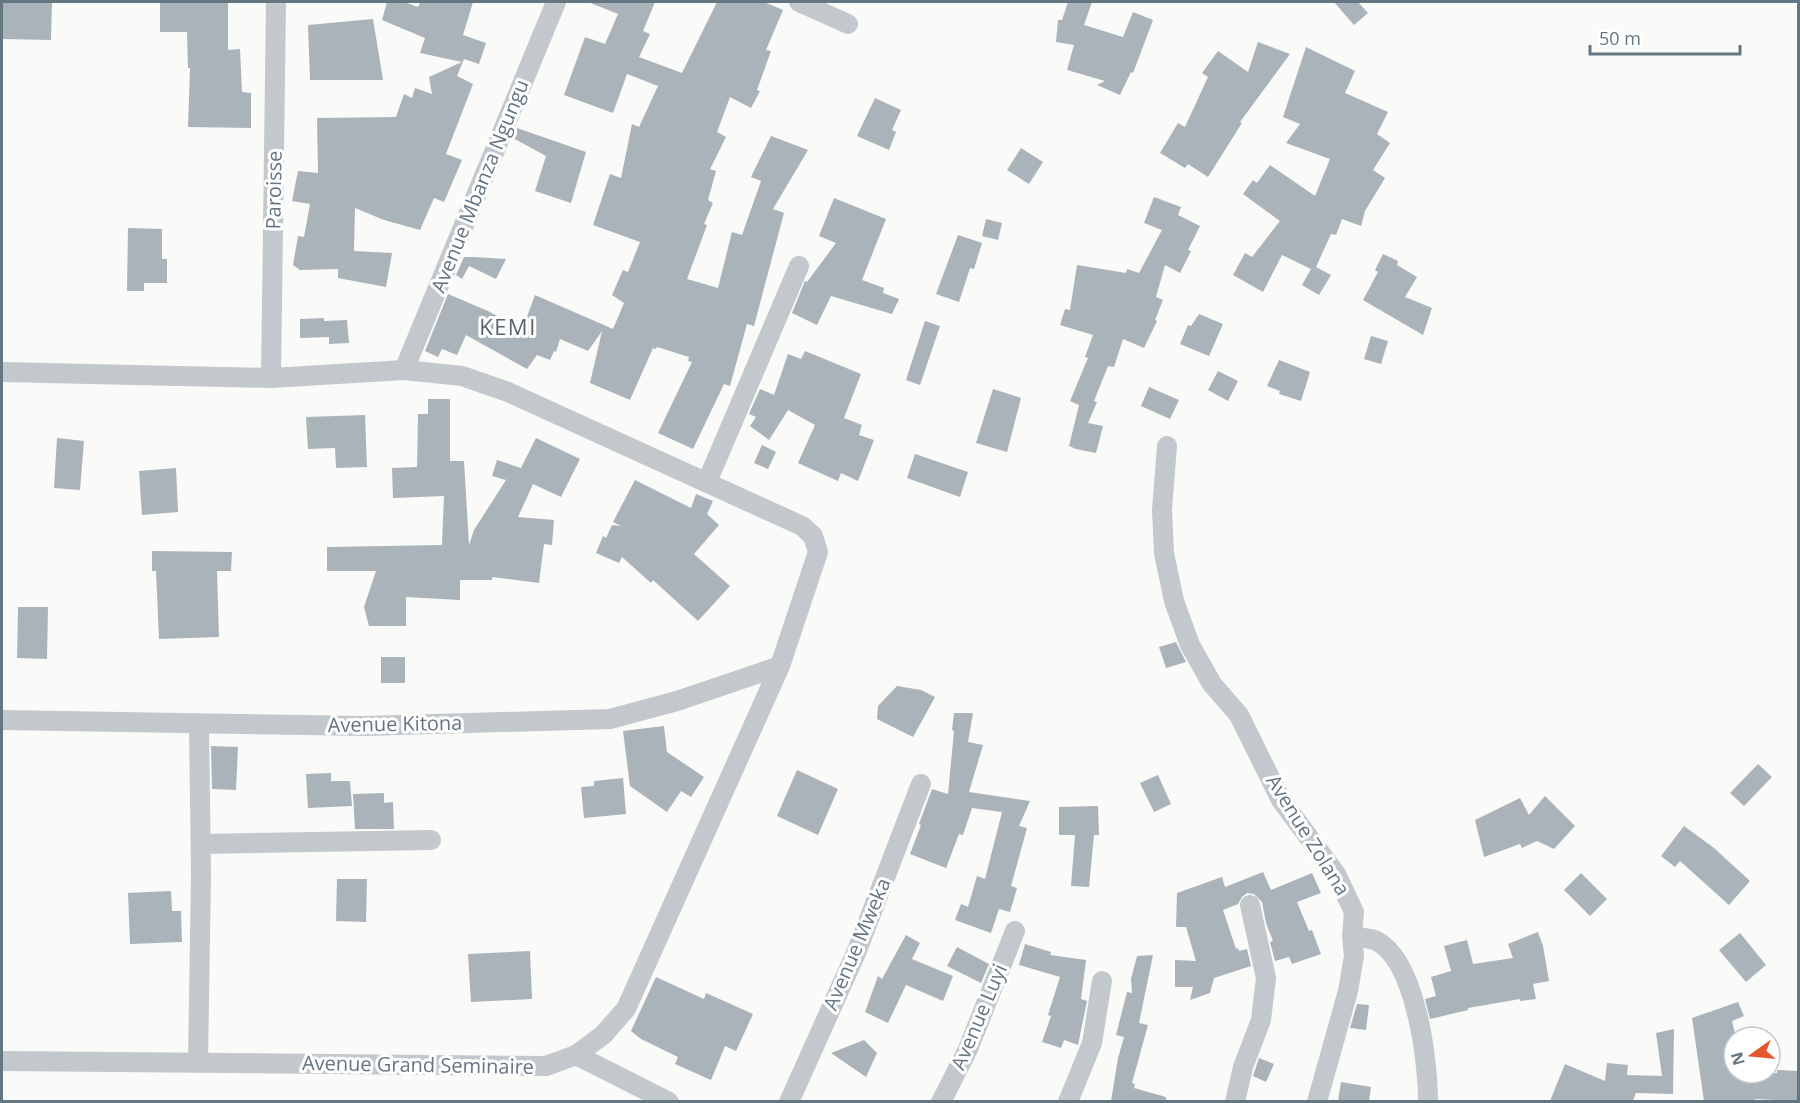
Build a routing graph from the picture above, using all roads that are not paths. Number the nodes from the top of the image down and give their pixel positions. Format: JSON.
{"nodes":[{"id":1,"x":276,"y":2,"type":"edge"},
{"id":2,"x":556,"y":2,"type":"edge"},
{"id":3,"x":799,"y":2,"type":"edge"},
{"id":4,"x":848,"y":24,"type":"dead end"},
{"id":5,"x":799,"y":266,"type":"dead end"},
{"id":6,"x":404,"y":370,"type":"junction"},
{"id":7,"x":2,"y":372,"type":"edge"},
{"id":8,"x":272,"y":378,"type":"junction"},
{"id":9,"x":1167,"y":446,"type":"dead end"},
{"id":10,"x":707,"y":482,"type":"junction"},
{"id":11,"x":780,"y":666,"type":"junction"},
{"id":12,"x":2,"y":720,"type":"edge"},
{"id":13,"x":199,"y":724,"type":"junction"},
{"id":14,"x":921,"y":784,"type":"dead end"},
{"id":15,"x":431,"y":840,"type":"dead end"},
{"id":16,"x":201,"y":844,"type":"junction"},
{"id":17,"x":1250,"y":905,"type":"dead end"},
{"id":18,"x":1015,"y":931,"type":"dead end"},
{"id":19,"x":1352,"y":936,"type":"junction"},
{"id":20,"x":1102,"y":981,"type":"dead end"},
{"id":21,"x":576,"y":1055,"type":"junction"},
{"id":22,"x":2,"y":1061,"type":"edge"},
{"id":23,"x":198,"y":1063,"type":"junction"},
{"id":24,"x":669,"y":1101,"type":"edge"},
{"id":25,"x":789,"y":1101,"type":"edge"},
{"id":26,"x":941,"y":1101,"type":"edge"},
{"id":27,"x":1068,"y":1101,"type":"edge"},
{"id":28,"x":1235,"y":1101,"type":"edge"},
{"id":29,"x":1317,"y":1101,"type":"edge"},
{"id":30,"x":1428,"y":1101,"type":"edge"}],
"edges":[{"from":1,"to":8,"type":"street","name":"Paroisse"},
{"from":2,"to":6,"type":"street","name":"Avenue Mbanza Ngungu"},
{"from":3,"to":4,"type":"street"},
{"from":5,"to":10,"type":"street"},
{"from":6,"to":8,"type":"street"},
{"from":6,"to":10,"type":"street"},
{"from":7,"to":8,"type":"street"},
{"from":9,"to":19,"type":"street","name":"Avenue Zolana"},
{"from":10,"to":11,"type":"street","name":"Avenue Grand Seminaire"},
{"from":11,"to":13,"type":"street","name":"Avenue Kitona"},
{"from":11,"to":21,"type":"street","name":"Avenue Grand Seminaire"},
{"from":12,"to":13,"type":"street","name":"Avenue Kitona"},
{"from":13,"to":16,"type":"street"},
{"from":14,"to":25,"type":"street","name":"Avenue Mweka"},
{"from":15,"to":16,"type":"street"},
{"from":16,"to":23,"type":"street"},
{"from":17,"to":28,"type":"street"},
{"from":18,"to":26,"type":"street","name":"Avenue Luyi"},
{"from":19,"to":29,"type":"street","name":"Avenue Zolana"},
{"from":19,"to":30,"type":"street"},
{"from":20,"to":27,"type":"street"},
{"from":21,"to":23,"type":"street","name":"Avenue Grand Seminaire"},
{"from":21,"to":24,"type":"street"},
{"from":22,"to":23,"type":"street","name":"Avenue Grand Seminaire"}]}
